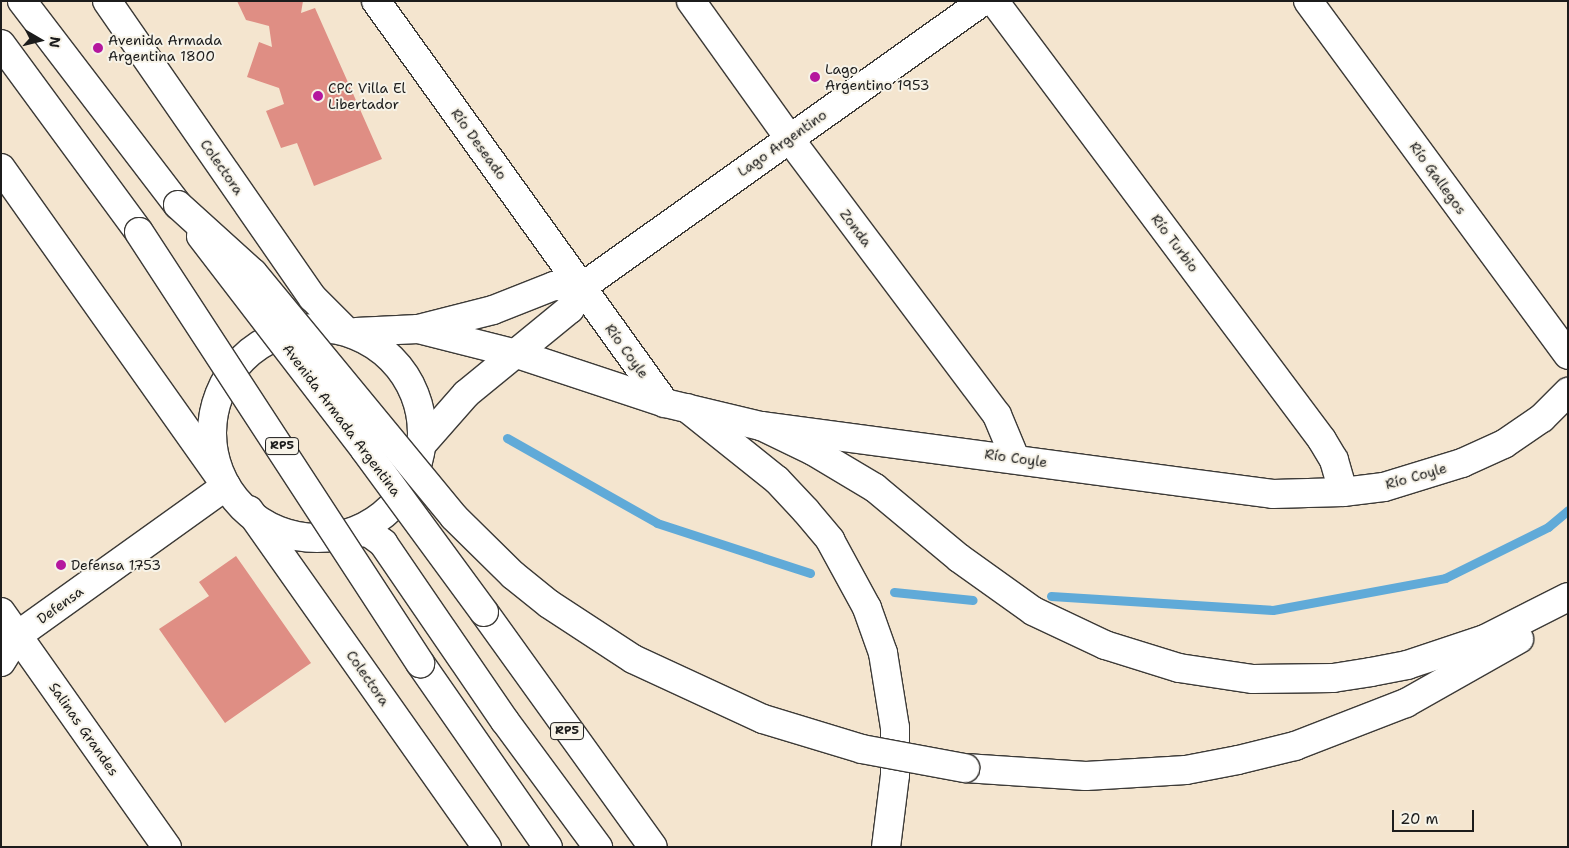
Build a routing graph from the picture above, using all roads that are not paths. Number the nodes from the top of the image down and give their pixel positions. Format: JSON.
{"nodes":[{"id":1,"x":22,"y":1,"type":"edge"},
{"id":2,"x":107,"y":1,"type":"edge"},
{"id":3,"x":376,"y":1,"type":"edge"},
{"id":4,"x":691,"y":1,"type":"edge"},
{"id":5,"x":983,"y":1,"type":"edge"},
{"id":6,"x":994,"y":1,"type":"edge"},
{"id":7,"x":1308,"y":1,"type":"edge"},
{"id":8,"x":1,"y":44,"type":"edge"},
{"id":9,"x":789,"y":138,"type":"junction"},
{"id":10,"x":1,"y":168,"type":"edge"},
{"id":11,"x":178,"y":205,"type":"junction"},
{"id":12,"x":582,"y":287,"type":"junction"},
{"id":13,"x":418,"y":329,"type":"junction"},
{"id":14,"x":349,"y":330,"type":"junction"},
{"id":15,"x":517,"y":354,"type":"junction"},
{"id":16,"x":1568,"y":356,"type":"edge"},
{"id":17,"x":1568,"y":392,"type":"edge"},
{"id":18,"x":676,"y":406,"type":"junction"},
{"id":19,"x":761,"y":426,"type":"junction"},
{"id":20,"x":423,"y":443,"type":"junction"},
{"id":21,"x":1015,"y":458,"type":"junction"},
{"id":22,"x":226,"y":486,"type":"junction"},
{"id":23,"x":1343,"y":492,"type":"junction"},
{"id":24,"x":249,"y":510,"type":"junction"},
{"id":25,"x":356,"y":533,"type":"junction"},
{"id":26,"x":1568,"y":597,"type":"edge"},
{"id":27,"x":1568,"y":601,"type":"edge"},
{"id":28,"x":1,"y":612,"type":"edge"},
{"id":29,"x":9,"y":632,"type":"edge"},
{"id":30,"x":1,"y":662,"type":"edge"},
{"id":31,"x":167,"y":847,"type":"edge"},
{"id":32,"x":487,"y":847,"type":"edge"},
{"id":33,"x":548,"y":847,"type":"edge"},
{"id":34,"x":598,"y":847,"type":"edge"},
{"id":35,"x":653,"y":847,"type":"edge"},
{"id":36,"x":886,"y":847,"type":"edge"}],
"edges":[{"from":1,"to":11,"type":"main road","name":"Avenida Armada Argentina","number":"RP5"},
{"from":2,"to":14,"type":"main road","name":"Colectora"},
{"from":3,"to":12,"type":"main road","name":"Río Deseado"},
{"from":4,"to":9,"type":"main road","name":"Zonda"},
{"from":5,"to":9,"type":"main road","name":"Lago Argentino"},
{"from":6,"to":23,"type":"main road","name":"Río Turbio"},
{"from":7,"to":16,"type":"main road","name":"Río Gallegos"},
{"from":8,"to":33,"type":"main road","number":"RP5","bridge":true},
{"from":9,"to":12,"type":"main road","name":"Lago Argentino"},
{"from":9,"to":21,"type":"main road","name":"Zonda"},
{"from":10,"to":22,"type":"main road"},
{"from":11,"to":27,"type":"main road","bridge":true},
{"from":11,"to":35,"type":"main road","name":"Avenida Armada Argentina","number":"RP5","bridge":true},
{"from":12,"to":13,"type":"main road","name":"Lago Argentino"},
{"from":12,"to":15,"type":"main road","name":"Lago Argentino"},
{"from":12,"to":18,"type":"main road","name":"Río Coyle"},
{"from":13,"to":14,"type":"main road","name":"Lago Argentino"},
{"from":13,"to":15,"type":"main road"},
{"from":14,"to":20,"type":"main road","name":"Lago Argentino"},
{"from":14,"to":22,"type":"main road","name":"Lago Argentino"},
{"from":15,"to":18,"type":"main road"},
{"from":15,"to":20,"type":"main road","name":"Lago Argentino"},
{"from":17,"to":23,"type":"main road","name":"Río Coyle"},
{"from":18,"to":19,"type":"main road","name":"Río Coyle"},
{"from":18,"to":36,"type":"main road"},
{"from":19,"to":21,"type":"main road","name":"Río Coyle"},
{"from":19,"to":26,"type":"main road"},
{"from":20,"to":25,"type":"main road","name":"Lago Argentino"},
{"from":21,"to":23,"type":"main road","name":"Río Coyle"},
{"from":22,"to":24,"type":"main road","name":"Lago Argentino"},
{"from":22,"to":29,"type":"main road","name":"Defensa"},
{"from":24,"to":25,"type":"main road","name":"Lago Argentino"},
{"from":24,"to":32,"type":"main road","name":"Colectora"},
{"from":25,"to":34,"type":"main road"},
{"from":28,"to":29,"type":"main road","name":"Salinas Grandes"},
{"from":29,"to":30,"type":"main road","name":"Defensa"},
{"from":29,"to":31,"type":"main road","name":"Salinas Grandes"}]}
